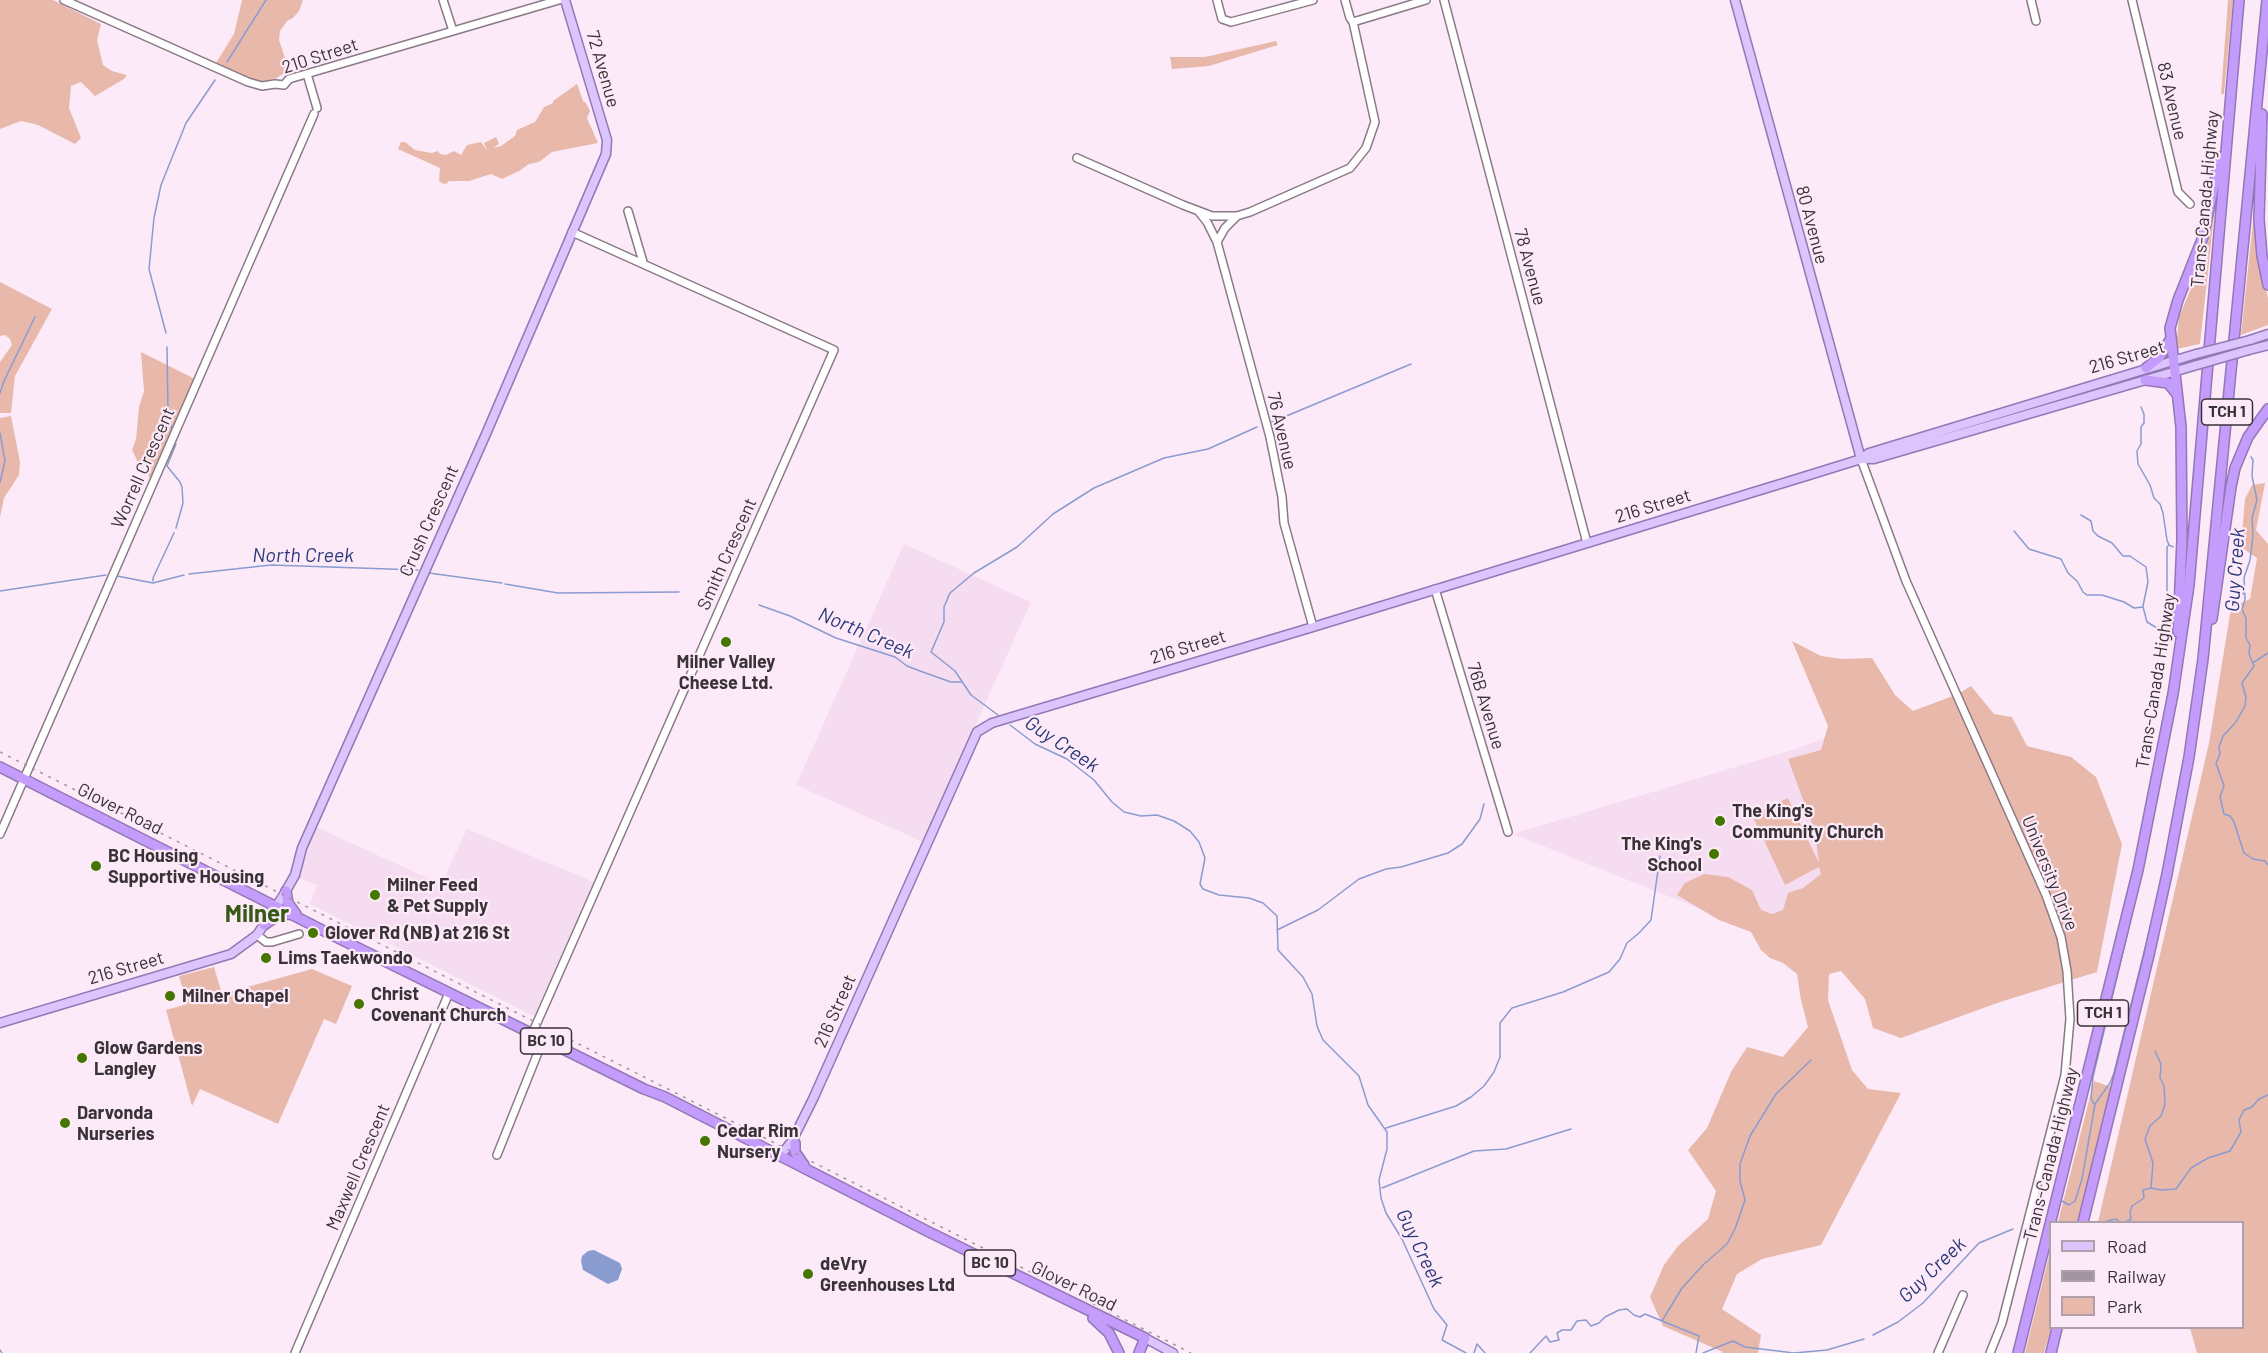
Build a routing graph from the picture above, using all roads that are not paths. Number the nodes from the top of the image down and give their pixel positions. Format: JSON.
{"nodes":[{"id":1,"x":64,"y":0,"type":"edge"},
{"id":2,"x":443,"y":0,"type":"edge"},
{"id":3,"x":559,"y":0,"type":"edge"},
{"id":4,"x":565,"y":0,"type":"edge"},
{"id":5,"x":1217,"y":0,"type":"edge"},
{"id":6,"x":1313,"y":0,"type":"edge"},
{"id":7,"x":1345,"y":0,"type":"edge"},
{"id":8,"x":1426,"y":0,"type":"edge"},
{"id":9,"x":1444,"y":0,"type":"edge"},
{"id":10,"x":1734,"y":0,"type":"edge"},
{"id":11,"x":2031,"y":0,"type":"edge"},
{"id":12,"x":2132,"y":0,"type":"edge"},
{"id":13,"x":2239,"y":0,"type":"edge"},
{"id":14,"x":2267,"y":0,"type":"edge"},
{"id":15,"x":2036,"y":21,"type":"dead end"},
{"id":16,"x":1353,"y":22,"type":"junction"},
{"id":17,"x":453,"y":31,"type":"junction"},
{"id":18,"x":2262,"y":56,"type":"junction"},
{"id":19,"x":307,"y":74,"type":"junction"},
{"id":20,"x":2231,"y":93,"type":"junction"},
{"id":21,"x":607,"y":147,"type":"joint"},
{"id":22,"x":1077,"y":158,"type":"dead end"},
{"id":23,"x":2190,"y":204,"type":"dead end"},
{"id":24,"x":628,"y":211,"type":"dead end"},
{"id":25,"x":1199,"y":212,"type":"junction"},
{"id":26,"x":1237,"y":216,"type":"junction"},
{"id":27,"x":573,"y":232,"type":"junction"},
{"id":28,"x":1217,"y":242,"type":"junction"},
{"id":29,"x":643,"y":262,"type":"junction"},
{"id":30,"x":2268,"y":285,"type":"edge"},
{"id":31,"x":2268,"y":334,"type":"edge"},
{"id":32,"x":2170,"y":340,"type":"junction"},
{"id":33,"x":2268,"y":345,"type":"edge"},
{"id":34,"x":2173,"y":361,"type":"junction"},
{"id":35,"x":2146,"y":368,"type":"junction"},
{"id":36,"x":2175,"y":371,"type":"junction"},
{"id":37,"x":2145,"y":380,"type":"junction"},
{"id":38,"x":2179,"y":402,"type":"junction"},
{"id":39,"x":2268,"y":409,"type":"edge"},
{"id":40,"x":1861,"y":459,"type":"junction"},
{"id":41,"x":1587,"y":543,"type":"junction"},
{"id":42,"x":1435,"y":589,"type":"junction"},
{"id":43,"x":1313,"y":627,"type":"junction"},
{"id":44,"x":2203,"y":659,"type":"junction"},
{"id":45,"x":2177,"y":666,"type":"junction"},
{"id":46,"x":0,"y":767,"type":"edge"},
{"id":47,"x":23,"y":778,"type":"junction"},
{"id":48,"x":1508,"y":832,"type":"dead end"},
{"id":49,"x":0,"y":834,"type":"edge"},
{"id":50,"x":286,"y":891,"type":"junction"},
{"id":51,"x":277,"y":905,"type":"junction"},
{"id":52,"x":297,"y":916,"type":"junction"},
{"id":53,"x":264,"y":925,"type":"junction"},
{"id":54,"x":299,"y":934,"type":"dead end"},
{"id":55,"x":257,"y":935,"type":"junction"},
{"id":56,"x":449,"y":993,"type":"junction"},
{"id":57,"x":0,"y":1023,"type":"edge"},
{"id":58,"x":532,"y":1034,"type":"junction"},
{"id":59,"x":543,"y":1040,"type":"junction"},
{"id":60,"x":813,"y":1100,"type":"junction"},
{"id":61,"x":795,"y":1143,"type":"junction"},
{"id":62,"x":497,"y":1155,"type":"dead end"},
{"id":63,"x":778,"y":1155,"type":"junction"},
{"id":64,"x":821,"y":1176,"type":"junction"},
{"id":65,"x":896,"y":1216,"type":"junction"},
{"id":66,"x":2051,"y":1221,"type":"edge"},
{"id":67,"x":2083,"y":1221,"type":"edge"},
{"id":68,"x":2049,"y":1228,"type":"edge"},
{"id":69,"x":1963,"y":1295,"type":"dead end"},
{"id":70,"x":1084,"y":1310,"type":"junction"},
{"id":71,"x":2057,"y":1329,"type":"edge"},
{"id":72,"x":1145,"y":1338,"type":"junction"},
{"id":73,"x":295,"y":1353,"type":"edge"},
{"id":74,"x":1119,"y":1353,"type":"edge"},
{"id":75,"x":1139,"y":1353,"type":"edge"},
{"id":76,"x":1173,"y":1353,"type":"edge"},
{"id":77,"x":1938,"y":1353,"type":"edge"},
{"id":78,"x":1990,"y":1353,"type":"edge"},
{"id":79,"x":2018,"y":1353,"type":"edge"},
{"id":80,"x":2051,"y":1353,"type":"edge"}],
"edges":[{"from":1,"to":19,"type":"street","name":"210 Street"},
{"from":2,"to":17,"type":"street"},
{"from":3,"to":17,"type":"street","name":"210 Street"},
{"from":4,"to":21,"type":"main road","name":"72 Avenue"},
{"from":5,"to":6,"type":"street"},
{"from":7,"to":16,"type":"street"},
{"from":8,"to":16,"type":"street"},
{"from":9,"to":41,"type":"street","name":"78 Avenue"},
{"from":10,"to":40,"type":"main road","name":"80 Avenue"},
{"from":11,"to":15,"type":"street"},
{"from":12,"to":23,"type":"street","name":"83 Avenue"},
{"from":13,"to":20,"type":"highway","name":"Trans-Canada Highway","number":"TCH 1"},
{"from":14,"to":18,"type":"highway","number":"TCH 1"},
{"from":16,"to":26,"type":"street"},
{"from":17,"to":19,"type":"street","name":"210 Street"},
{"from":18,"to":30,"type":"highway"},
{"from":18,"to":44,"type":"highway","number":"TCH 1"},
{"from":19,"to":47,"type":"street","name":"Worrell Crescent"},
{"from":20,"to":32,"type":"highway"},
{"from":20,"to":45,"type":"highway","name":"Trans-Canada Highway","number":"TCH 1"},
{"from":21,"to":27,"type":"main road","name":"Crush Crescent"},
{"from":22,"to":25,"type":"street"},
{"from":24,"to":29,"type":"street"},
{"from":25,"to":26,"type":"street"},
{"from":25,"to":28,"type":"street","name":"76 Avenue"},
{"from":26,"to":28,"type":"street"},
{"from":27,"to":29,"type":"street","name":"Smith Crescent"},
{"from":27,"to":50,"type":"main road","name":"Crush Crescent"},
{"from":28,"to":43,"type":"street","name":"76 Avenue"},
{"from":29,"to":58,"type":"street","name":"Smith Crescent"},
{"from":31,"to":34,"type":"main road","name":"216 Street","bridge":true},
{"from":32,"to":34,"type":"highway"},
{"from":32,"to":35,"type":"highway"},
{"from":33,"to":36,"type":"main road","name":"216 Street","bridge":true},
{"from":34,"to":35,"type":"main road","name":"216 Street"},
{"from":34,"to":36,"type":"highway"},
{"from":35,"to":40,"type":"main road","name":"216 Street"},
{"from":36,"to":37,"type":"main road","name":"216 Street"},
{"from":36,"to":38,"type":"highway"},
{"from":37,"to":38,"type":"highway"},
{"from":37,"to":40,"type":"main road","name":"216 Street"},
{"from":38,"to":45,"type":"highway"},
{"from":39,"to":44,"type":"highway"},
{"from":40,"to":41,"type":"main road","name":"216 Street"},
{"from":40,"to":78,"type":"street","name":"University Drive"},
{"from":41,"to":42,"type":"main road","name":"216 Street"},
{"from":42,"to":43,"type":"main road","name":"216 Street"},
{"from":42,"to":48,"type":"street","name":"76B Avenue"},
{"from":43,"to":60,"type":"main road","name":"216 Street"},
{"from":44,"to":67,"type":"highway","number":"TCH 1"},
{"from":45,"to":66,"type":"highway","name":"Trans-Canada Highway","number":"TCH 1"},
{"from":46,"to":47,"type":"highway","name":"Glover Road","number":"BC 10"},
{"from":47,"to":49,"type":"street","name":"Worrell Crescent"},
{"from":47,"to":51,"type":"highway","name":"Glover Road","number":"BC 10"},
{"from":50,"to":51,"type":"main road","name":"Crush Crescent"},
{"from":50,"to":52,"type":"highway"},
{"from":51,"to":52,"type":"highway","name":"Glover Road","number":"BC 10"},
{"from":51,"to":53,"type":"main road","name":"216 Street"},
{"from":52,"to":53,"type":"highway"},
{"from":52,"to":56,"type":"highway","name":"Glover Road","number":"BC 10"},
{"from":53,"to":55,"type":"main road","name":"216 Street"},
{"from":54,"to":55,"type":"street"},
{"from":55,"to":57,"type":"main road","name":"216 Street"},
{"from":56,"to":58,"type":"highway","name":"Glover Road","number":"BC 10"},
{"from":56,"to":73,"type":"street","name":"Maxwell Crescent"},
{"from":58,"to":59,"type":"highway","name":"Glover Road","number":"BC 10"},
{"from":59,"to":62,"type":"street"},
{"from":59,"to":63,"type":"highway","name":"Glover Road","number":"BC 10"},
{"from":60,"to":61,"type":"main road"},
{"from":60,"to":63,"type":"main road","name":"216 Street"},
{"from":61,"to":63,"type":"main road"},
{"from":61,"to":64,"type":"highway"},
{"from":63,"to":64,"type":"highway","name":"Glover Road","number":"BC 10"},
{"from":63,"to":65,"type":"highway","name":"Glover Road","number":"BC 10"},
{"from":64,"to":65,"type":"highway","name":"Glover Road","number":"BC 10"},
{"from":65,"to":70,"type":"highway","name":"Glover Road","number":"BC 10"},
{"from":68,"to":79,"type":"highway","name":"Trans-Canada Highway","number":"TCH 1"},
{"from":69,"to":77,"type":"street"},
{"from":70,"to":72,"type":"highway","name":"Glover Road","number":"BC 10"},
{"from":70,"to":74,"type":"highway"},
{"from":71,"to":80,"type":"highway"},
{"from":72,"to":75,"type":"highway"},
{"from":72,"to":76,"type":"main road","name":"Glover Road"}]}
